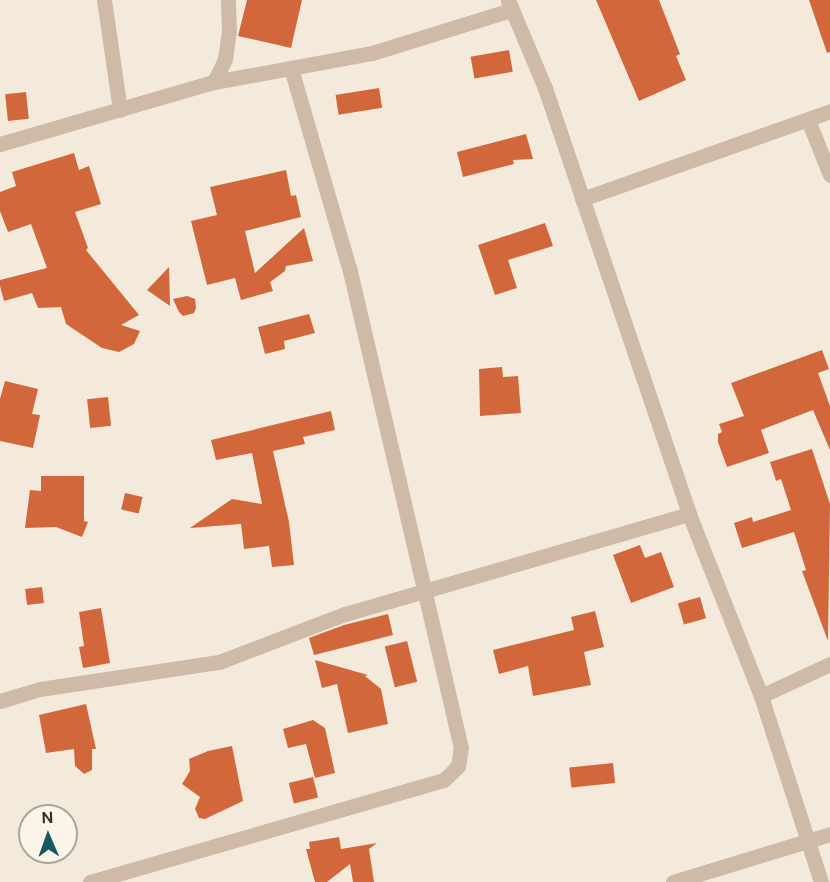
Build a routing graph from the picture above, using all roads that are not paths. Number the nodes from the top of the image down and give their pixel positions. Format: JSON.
{"nodes":[{"id":1,"x":104,"y":0,"type":"edge"},
{"id":2,"x":228,"y":0,"type":"edge"},
{"id":3,"x":509,"y":5,"type":"edge"},
{"id":4,"x":291,"y":68,"type":"junction"},
{"id":5,"x":214,"y":82,"type":"junction"},
{"id":6,"x":120,"y":110,"type":"junction"},
{"id":7,"x":830,"y":111,"type":"edge"},
{"id":8,"x":808,"y":120,"type":"junction"},
{"id":9,"x":0,"y":144,"type":"edge"},
{"id":10,"x":830,"y":175,"type":"edge"},
{"id":11,"x":582,"y":200,"type":"junction"},
{"id":12,"x":689,"y":514,"type":"junction"},
{"id":13,"x":423,"y":590,"type":"junction"},
{"id":14,"x":830,"y":664,"type":"edge"},
{"id":15,"x":761,"y":696,"type":"junction"},
{"id":16,"x":0,"y":701,"type":"edge"},
{"id":17,"x":830,"y":834,"type":"edge"},
{"id":18,"x":808,"y":841,"type":"junction"},
{"id":19,"x":90,"y":882,"type":"edge"},
{"id":20,"x":673,"y":882,"type":"edge"},
{"id":21,"x":821,"y":882,"type":"edge"}],
"edges":[{"from":1,"to":6,"type":"street"},
{"from":2,"to":5,"type":"street"},
{"from":3,"to":4,"type":"street"},
{"from":3,"to":11,"type":"street"},
{"from":4,"to":5,"type":"street"},
{"from":4,"to":13,"type":"street"},
{"from":5,"to":6,"type":"street"},
{"from":6,"to":9,"type":"street"},
{"from":7,"to":8,"type":"street"},
{"from":8,"to":10,"type":"street"},
{"from":8,"to":11,"type":"street"},
{"from":11,"to":12,"type":"street"},
{"from":12,"to":13,"type":"street"},
{"from":12,"to":15,"type":"street"},
{"from":13,"to":16,"type":"street"},
{"from":13,"to":19,"type":"street"},
{"from":14,"to":15,"type":"street"},
{"from":15,"to":18,"type":"street"},
{"from":17,"to":18,"type":"street"},
{"from":18,"to":20,"type":"street"},
{"from":18,"to":21,"type":"street"}]}
